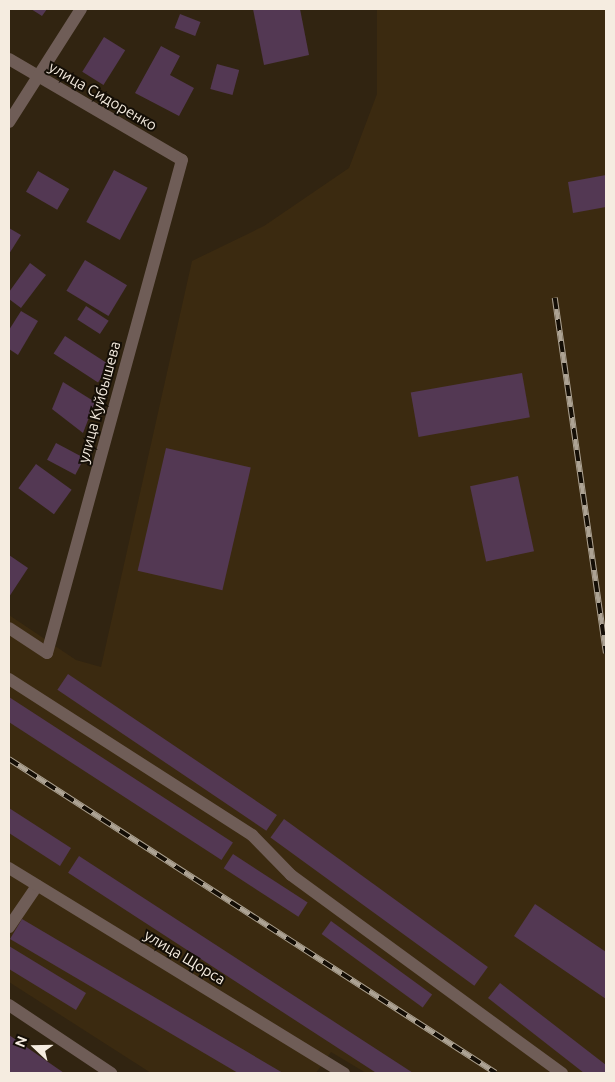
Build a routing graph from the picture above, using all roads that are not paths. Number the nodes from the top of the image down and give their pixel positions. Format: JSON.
{"nodes":[{"id":1,"x":81,"y":9,"type":"edge"},
{"id":2,"x":9,"y":59,"type":"edge"},
{"id":3,"x":38,"y":77,"type":"junction"},
{"id":4,"x":9,"y":122,"type":"edge"},
{"id":5,"x":182,"y":160,"type":"joint"},
{"id":6,"x":9,"y":628,"type":"edge"},
{"id":7,"x":9,"y":679,"type":"edge"},
{"id":8,"x":9,"y":868,"type":"edge"},
{"id":9,"x":37,"y":886,"type":"junction"},
{"id":10,"x":9,"y":927,"type":"edge"},
{"id":11,"x":9,"y":1005,"type":"edge"},
{"id":12,"x":111,"y":1073,"type":"edge"},
{"id":13,"x":344,"y":1073,"type":"edge"},
{"id":14,"x":562,"y":1073,"type":"edge"}],
"edges":[{"from":1,"to":3,"type":"street"},
{"from":2,"to":3,"type":"street","name":"улица Сидоренко"},
{"from":3,"to":4,"type":"street"},
{"from":3,"to":5,"type":"street","name":"улица Сидоренко"},
{"from":5,"to":6,"type":"street","name":"улица Куйбышева"},
{"from":7,"to":14,"type":"street"},
{"from":8,"to":9,"type":"street","name":"улица Щорса"},
{"from":9,"to":10,"type":"street"},
{"from":9,"to":13,"type":"street","name":"улица Щорса"},
{"from":11,"to":12,"type":"street"}]}
